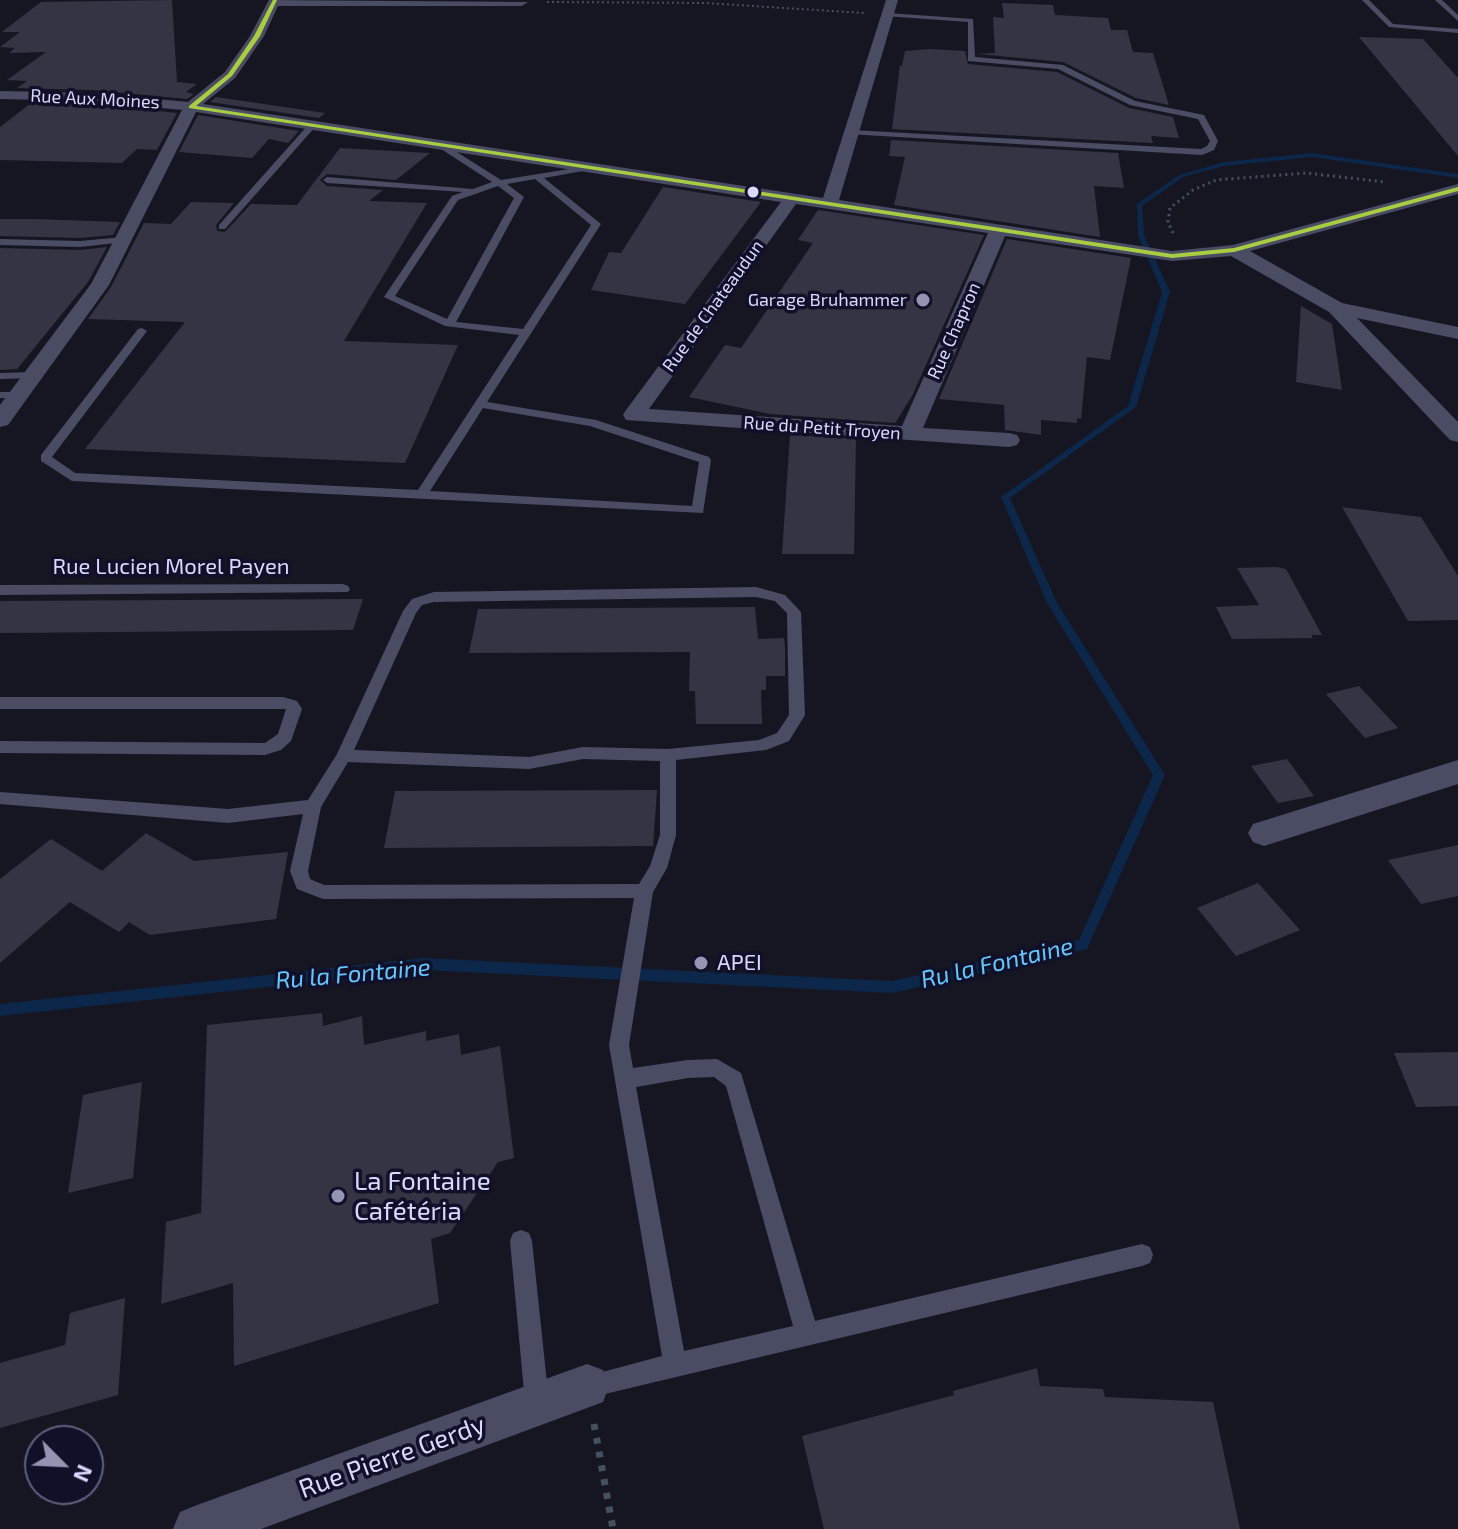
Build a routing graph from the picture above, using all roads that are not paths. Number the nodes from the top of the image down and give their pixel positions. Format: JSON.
{"nodes":[{"id":1,"x":1365,"y":0,"type":"edge"},
{"id":2,"x":1438,"y":0,"type":"edge"},
{"id":3,"x":275,"y":1,"type":"edge"},
{"id":4,"x":522,"y":2,"type":"edge"},
{"id":5,"x":885,"y":9,"type":"edge"},
{"id":6,"x":1458,"y":19,"type":"edge"},
{"id":7,"x":1458,"y":31,"type":"edge"},
{"id":8,"x":0,"y":95,"type":"edge"},
{"id":9,"x":191,"y":107,"type":"junction"},
{"id":10,"x":312,"y":126,"type":"junction"},
{"id":11,"x":851,"y":132,"type":"junction"},
{"id":12,"x":441,"y":145,"type":"junction"},
{"id":13,"x":591,"y":167,"type":"junction"},
{"id":14,"x":537,"y":177,"type":"junction"},
{"id":15,"x":327,"y":180,"type":"dead end"},
{"id":16,"x":499,"y":183,"type":"junction"},
{"id":17,"x":479,"y":190,"type":"junction"},
{"id":18,"x":1449,"y":191,"type":"edge"},
{"id":19,"x":792,"y":198,"type":"junction"},
{"id":20,"x":830,"y":203,"type":"junction"},
{"id":21,"x":222,"y":227,"type":"dead end"},
{"id":22,"x":999,"y":229,"type":"junction"},
{"id":23,"x":123,"y":240,"type":"junction"},
{"id":24,"x":0,"y":242,"type":"edge"},
{"id":25,"x":1234,"y":250,"type":"junction"},
{"id":26,"x":1336,"y":308,"type":"junction"},
{"id":27,"x":449,"y":324,"type":"junction"},
{"id":28,"x":142,"y":331,"type":"dead end"},
{"id":29,"x":527,"y":333,"type":"junction"},
{"id":30,"x":1458,"y":333,"type":"edge"},
{"id":31,"x":33,"y":375,"type":"junction"},
{"id":32,"x":0,"y":376,"type":"edge"},
{"id":33,"x":9,"y":395,"type":"edge"},
{"id":34,"x":481,"y":404,"type":"junction"},
{"id":35,"x":634,"y":415,"type":"joint"},
{"id":36,"x":0,"y":420,"type":"edge"},
{"id":37,"x":910,"y":433,"type":"junction"},
{"id":38,"x":1458,"y":435,"type":"edge"},
{"id":39,"x":1009,"y":440,"type":"dead end"},
{"id":40,"x":422,"y":494,"type":"junction"},
{"id":41,"x":343,"y":589,"type":"dead end"},
{"id":42,"x":0,"y":590,"type":"edge"},
{"id":43,"x":0,"y":703,"type":"edge"},
{"id":44,"x":0,"y":747,"type":"edge"},
{"id":45,"x":668,"y":755,"type":"junction"},
{"id":46,"x":344,"y":756,"type":"junction"},
{"id":47,"x":1458,"y":772,"type":"edge"},
{"id":48,"x":0,"y":798,"type":"edge"},
{"id":49,"x":313,"y":806,"type":"junction"},
{"id":50,"x":1264,"y":833,"type":"dead end"},
{"id":51,"x":644,"y":891,"type":"junction"},
{"id":52,"x":625,"y":1079,"type":"junction"},
{"id":53,"x":521,"y":1241,"type":"dead end"},
{"id":54,"x":1142,"y":1255,"type":"dead end"},
{"id":55,"x":807,"y":1334,"type":"junction"},
{"id":56,"x":675,"y":1365,"type":"junction"},
{"id":57,"x":587,"y":1386,"type":"joint"},
{"id":58,"x":537,"y":1404,"type":"junction"},
{"id":59,"x":197,"y":1529,"type":"edge"}],
"edges":[{"from":1,"to":7,"type":"lane"},
{"from":2,"to":6,"type":"lane"},
{"from":3,"to":4,"type":"street"},
{"from":3,"to":9,"type":"street"},
{"from":5,"to":11,"type":"street"},
{"from":5,"to":11,"type":"lane"},
{"from":8,"to":9,"type":"street","name":"Rue Aux Moines"},
{"from":9,"to":10,"type":"street","name":"Rue Aux Moines"},
{"from":9,"to":23,"type":"street"},
{"from":10,"to":12,"type":"street","name":"Rue Aux Moines"},
{"from":10,"to":21,"type":"lane"},
{"from":11,"to":20,"type":"street"},
{"from":12,"to":13,"type":"street","name":"Rue Aux Moines"},
{"from":12,"to":16,"type":"lane"},
{"from":13,"to":14,"type":"lane"},
{"from":13,"to":19,"type":"street","name":"Rue Aux Moines"},
{"from":14,"to":16,"type":"lane"},
{"from":14,"to":29,"type":"lane"},
{"from":15,"to":17,"type":"lane"},
{"from":16,"to":17,"type":"lane"},
{"from":16,"to":27,"type":"lane"},
{"from":17,"to":27,"type":"lane"},
{"from":18,"to":25,"type":"street","name":"Rue Aux Moines"},
{"from":19,"to":20,"type":"street","name":"Rue Aux Moines"},
{"from":19,"to":35,"type":"street","name":"Rue de Chateaudun"},
{"from":20,"to":22,"type":"street","name":"Rue Aux Moines"},
{"from":22,"to":25,"type":"street","name":"Rue Aux Moines"},
{"from":22,"to":37,"type":"street","name":"Rue Chapron"},
{"from":23,"to":24,"type":"lane"},
{"from":23,"to":31,"type":"street"},
{"from":25,"to":26,"type":"street"},
{"from":26,"to":30,"type":"street"},
{"from":26,"to":38,"type":"street"},
{"from":27,"to":29,"type":"lane"},
{"from":28,"to":40,"type":"lane"},
{"from":29,"to":34,"type":"lane"},
{"from":31,"to":32,"type":"lane"},
{"from":31,"to":33,"type":"street"},
{"from":33,"to":36,"type":"street"},
{"from":34,"to":40,"type":"lane"},
{"from":34,"to":40,"type":"lane"},
{"from":35,"to":37,"type":"street","name":"Rue du Petit Troyen"},
{"from":37,"to":39,"type":"street","name":"Rue du Petit Troyen"},
{"from":41,"to":42,"type":"lane","name":"Rue Lucien Morel Payen"},
{"from":43,"to":44,"type":"lane"},
{"from":45,"to":46,"type":"lane"},
{"from":45,"to":46,"type":"lane"},
{"from":45,"to":51,"type":"lane"},
{"from":46,"to":49,"type":"lane"},
{"from":47,"to":50,"type":"street"},
{"from":48,"to":49,"type":"lane"},
{"from":49,"to":51,"type":"lane"},
{"from":51,"to":52,"type":"lane"},
{"from":52,"to":55,"type":"lane"},
{"from":52,"to":56,"type":"lane"},
{"from":53,"to":58,"type":"lane"},
{"from":54,"to":55,"type":"lane"},
{"from":55,"to":56,"type":"lane"},
{"from":56,"to":57,"type":"lane"},
{"from":57,"to":58,"type":"street","name":"Rue Pierre Gerdy"},
{"from":58,"to":59,"type":"street","name":"Rue Pierre Gerdy"}]}
